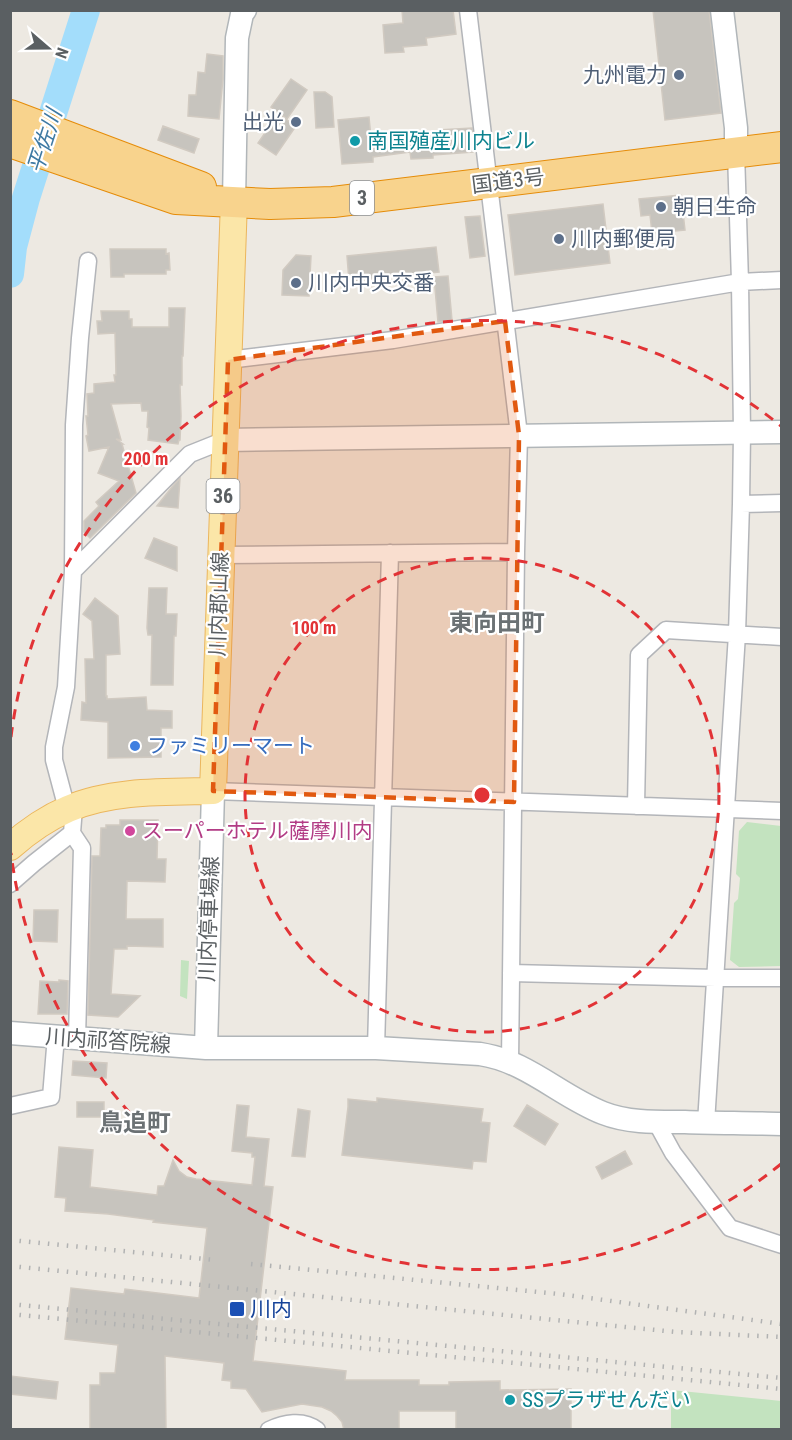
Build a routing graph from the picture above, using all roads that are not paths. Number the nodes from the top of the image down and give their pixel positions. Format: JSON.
{"nodes":[{"id":1,"x":245,"y":10,"type":"edge"},
{"id":2,"x":468,"y":10,"type":"edge"},
{"id":3,"x":722,"y":10,"type":"edge"},
{"id":4,"x":10,"y":115,"type":"edge"},
{"id":5,"x":10,"y":142,"type":"edge"},
{"id":6,"x":782,"y":147,"type":"edge"},
{"id":7,"x":736,"y":152,"type":"junction"},
{"id":8,"x":86,"y":156,"type":"junction"},
{"id":9,"x":489,"y":183,"type":"junction"},
{"id":10,"x":234,"y":201,"type":"junction"},
{"id":11,"x":88,"y":261,"type":"dead end"},
{"id":12,"x":782,"y":280,"type":"edge"},
{"id":13,"x":740,"y":282,"type":"junction"},
{"id":14,"x":505,"y":321,"type":"junction"},
{"id":15,"x":228,"y":360,"type":"junction"},
{"id":16,"x":782,"y":432,"type":"edge"},
{"id":17,"x":742,"y":433,"type":"junction"},
{"id":18,"x":519,"y":435,"type":"junction"},
{"id":19,"x":225,"y":440,"type":"junction"},
{"id":20,"x":782,"y":503,"type":"edge"},
{"id":21,"x":741,"y":504,"type":"junction"},
{"id":22,"x":516,"y":552,"type":"junction"},
{"id":23,"x":390,"y":553,"type":"junction"},
{"id":24,"x":220,"y":555,"type":"junction"},
{"id":25,"x":73,"y":571,"type":"junction"},
{"id":26,"x":737,"y":634,"type":"junction"},
{"id":27,"x":782,"y":637,"type":"edge"},
{"id":28,"x":213,"y":791,"type":"junction"},
{"id":29,"x":383,"y":797,"type":"junction"},
{"id":30,"x":514,"y":802,"type":"junction"},
{"id":31,"x":636,"y":806,"type":"junction"},
{"id":32,"x":725,"y":810,"type":"junction"},
{"id":33,"x":782,"y":811,"type":"edge"},
{"id":34,"x":71,"y":816,"type":"junction"},
{"id":35,"x":10,"y":847,"type":"edge"},
{"id":36,"x":10,"y":884,"type":"edge"},
{"id":37,"x":511,"y":973,"type":"junction"},
{"id":38,"x":716,"y":978,"type":"junction"},
{"id":39,"x":782,"y":978,"type":"edge"},
{"id":40,"x":10,"y":1033,"type":"edge"},
{"id":41,"x":66,"y":1037,"type":"junction"},
{"id":42,"x":206,"y":1048,"type":"junction"},
{"id":43,"x":376,"y":1048,"type":"junction"},
{"id":44,"x":510,"y":1062,"type":"junction"},
{"id":45,"x":10,"y":1106,"type":"edge"},
{"id":46,"x":656,"y":1122,"type":"junction"},
{"id":47,"x":706,"y":1123,"type":"junction"},
{"id":48,"x":782,"y":1124,"type":"edge"},
{"id":49,"x":782,"y":1245,"type":"edge"},
{"id":50,"x":269,"y":1430,"type":"edge"},
{"id":51,"x":317,"y":1430,"type":"edge"}],
"edges":[{"from":1,"to":10,"type":"street"},
{"from":2,"to":9,"type":"street"},
{"from":3,"to":7,"type":"street"},
{"from":4,"to":8,"type":"highway","name":"国道3号","number":"3"},
{"from":5,"to":8,"type":"highway","name":"国道3号","number":"3"},
{"from":6,"to":7,"type":"highway","name":"国道3号","number":"3"},
{"from":7,"to":9,"type":"highway","name":"国道3号","number":"3"},
{"from":7,"to":13,"type":"street"},
{"from":8,"to":10,"type":"highway","name":"国道3号","number":"3"},
{"from":9,"to":10,"type":"highway","name":"国道3号","number":"3"},
{"from":9,"to":14,"type":"street"},
{"from":10,"to":15,"type":"main road","name":"川内郡山線","number":"36"},
{"from":11,"to":25,"type":"street"},
{"from":12,"to":13,"type":"street"},
{"from":13,"to":14,"type":"street"},
{"from":13,"to":17,"type":"street"},
{"from":14,"to":15,"type":"street"},
{"from":14,"to":18,"type":"street"},
{"from":15,"to":19,"type":"main road","name":"川内郡山線","number":"36"},
{"from":16,"to":17,"type":"street"},
{"from":17,"to":18,"type":"street"},
{"from":17,"to":21,"type":"street"},
{"from":18,"to":19,"type":"street"},
{"from":18,"to":22,"type":"street"},
{"from":19,"to":24,"type":"main road","name":"川内郡山線","number":"36"},
{"from":19,"to":25,"type":"street"},
{"from":20,"to":21,"type":"street"},
{"from":21,"to":26,"type":"street"},
{"from":22,"to":23,"type":"street"},
{"from":22,"to":30,"type":"street"},
{"from":23,"to":24,"type":"street"},
{"from":23,"to":29,"type":"street"},
{"from":24,"to":28,"type":"main road","name":"川内郡山線","number":"36"},
{"from":25,"to":34,"type":"street"},
{"from":26,"to":27,"type":"street"},
{"from":26,"to":31,"type":"street"},
{"from":26,"to":32,"type":"street"},
{"from":28,"to":29,"type":"street"},
{"from":28,"to":34,"type":"main road"},
{"from":28,"to":42,"type":"street","name":"川内停車場線"},
{"from":29,"to":30,"type":"street"},
{"from":29,"to":43,"type":"street"},
{"from":30,"to":31,"type":"street"},
{"from":30,"to":37,"type":"street"},
{"from":31,"to":32,"type":"street"},
{"from":32,"to":33,"type":"street"},
{"from":32,"to":38,"type":"street"},
{"from":34,"to":35,"type":"main road"},
{"from":34,"to":36,"type":"street"},
{"from":34,"to":41,"type":"street"},
{"from":37,"to":38,"type":"street"},
{"from":37,"to":44,"type":"street"},
{"from":38,"to":39,"type":"street"},
{"from":38,"to":47,"type":"street"},
{"from":40,"to":41,"type":"street","name":"川内祁答院線"},
{"from":41,"to":42,"type":"street","name":"川内祁答院線"},
{"from":41,"to":45,"type":"street"},
{"from":42,"to":43,"type":"street","name":"川内祁答院線"},
{"from":43,"to":44,"type":"street","name":"川内祁答院線"},
{"from":44,"to":46,"type":"street","name":"川内祁答院線"},
{"from":46,"to":47,"type":"street","name":"川内祁答院線"},
{"from":46,"to":49,"type":"street"},
{"from":47,"to":48,"type":"street","name":"川内祁答院線"},
{"from":50,"to":51,"type":"street"}]}
